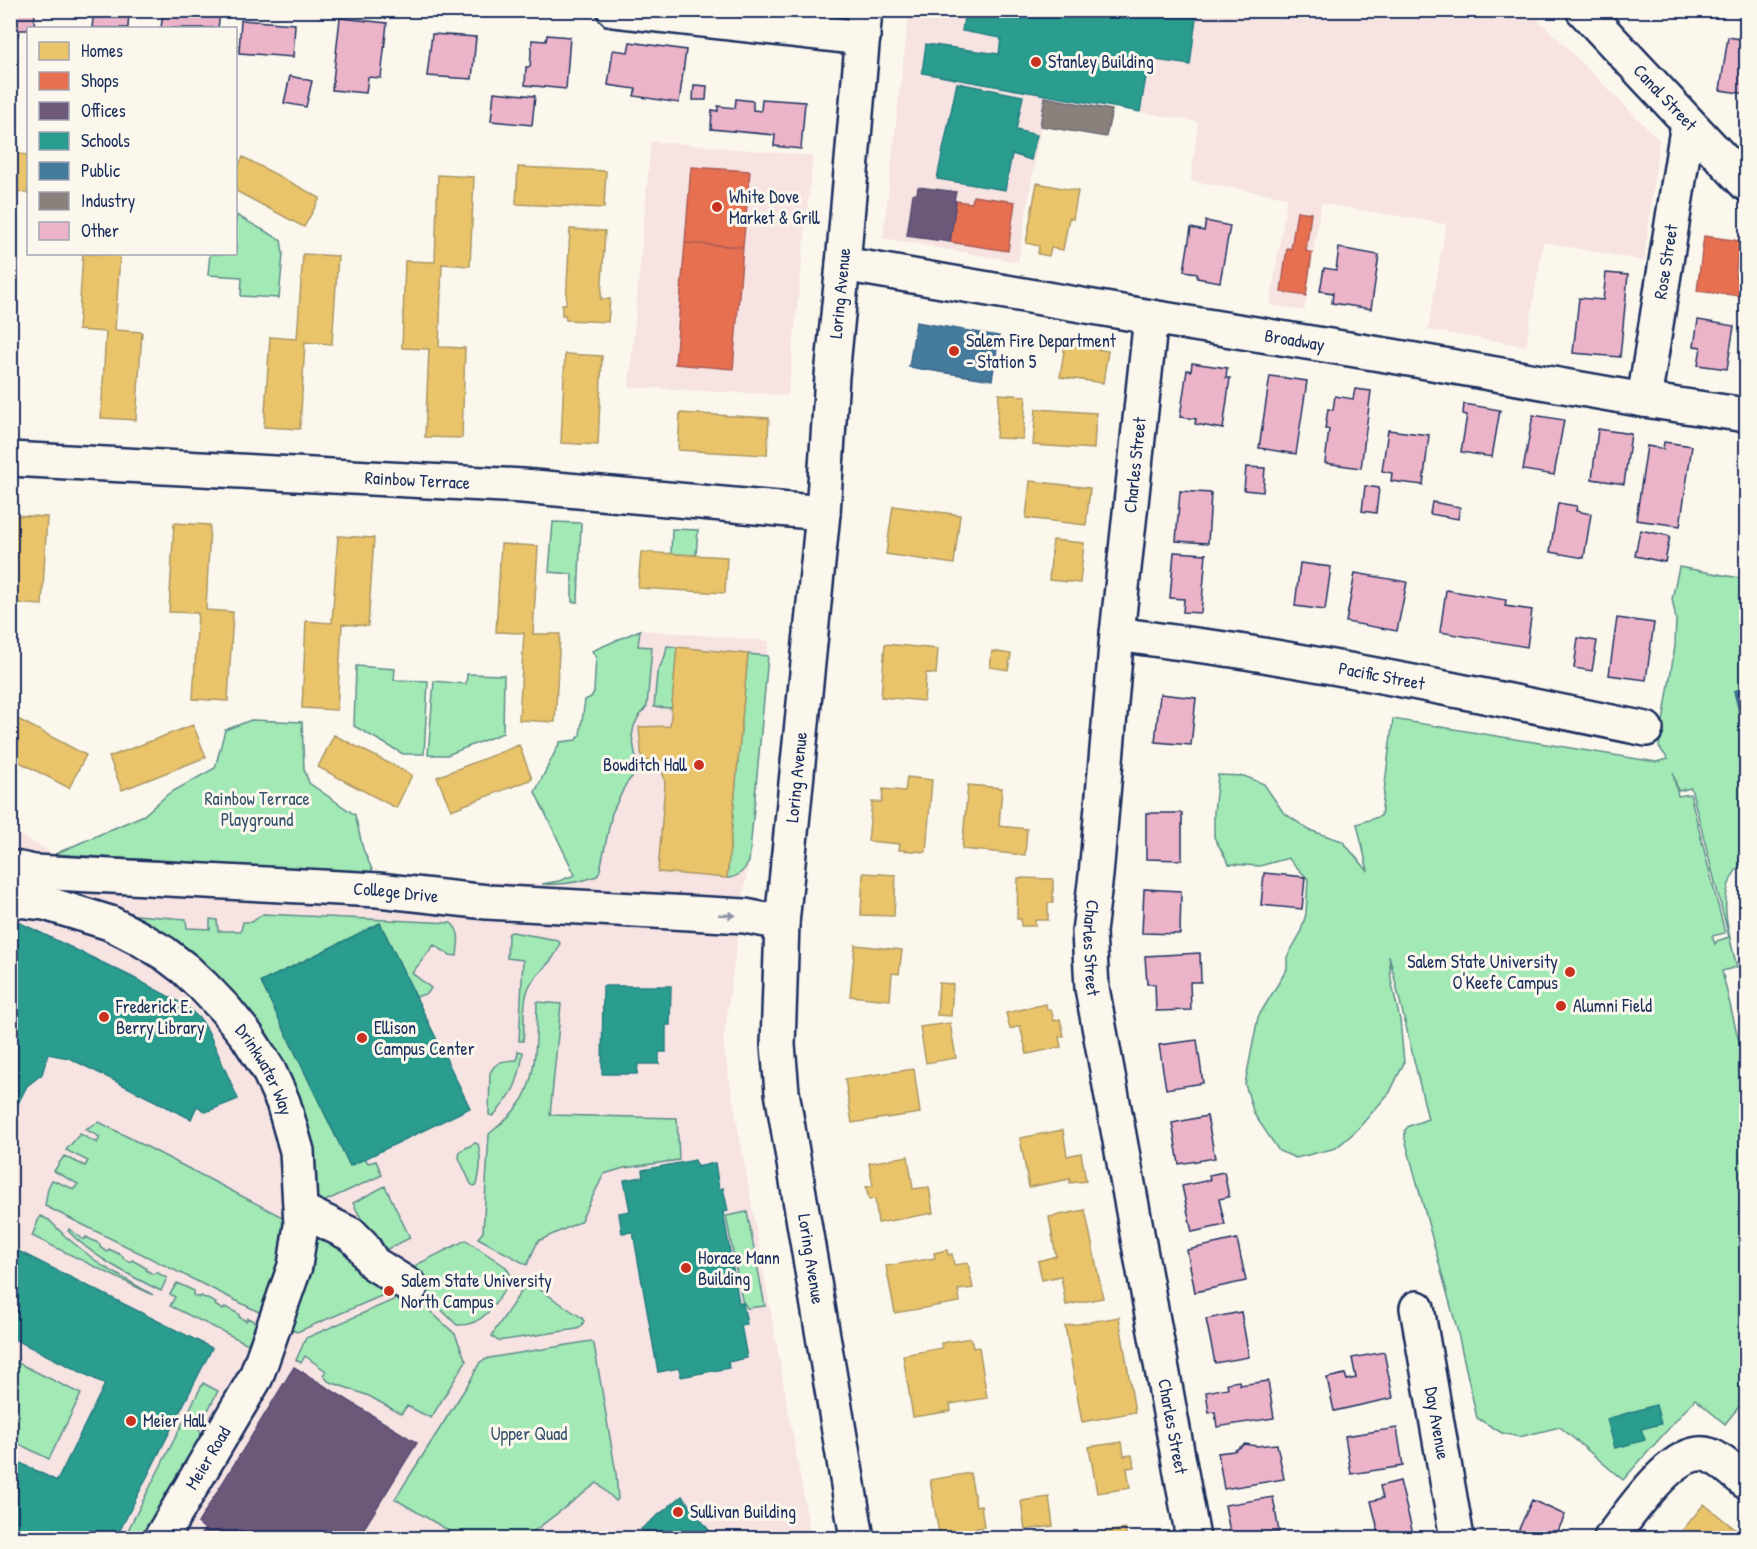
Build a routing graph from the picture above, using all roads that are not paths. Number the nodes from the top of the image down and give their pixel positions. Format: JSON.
{"nodes":[{"id":1,"x":614,"y":10,"type":"edge"},
{"id":2,"x":1583,"y":10,"type":"edge"},
{"id":3,"x":864,"y":24,"type":"edge"},
{"id":4,"x":1688,"y":123,"type":"junction"},
{"id":5,"x":1746,"y":184,"type":"edge"},
{"id":6,"x":843,"y":264,"type":"junction"},
{"id":7,"x":1151,"y":317,"type":"junction"},
{"id":8,"x":1644,"y":400,"type":"junction"},
{"id":9,"x":1746,"y":415,"type":"edge"},
{"id":10,"x":10,"y":459,"type":"edge"},
{"id":11,"x":823,"y":513,"type":"junction"},
{"id":12,"x":1117,"y":634,"type":"junction"},
{"id":13,"x":1646,"y":729,"type":"dead end"},
{"id":14,"x":10,"y":867,"type":"edge"},
{"id":15,"x":10,"y":899,"type":"edge"},
{"id":16,"x":782,"y":923,"type":"junction"},
{"id":17,"x":301,"y":1210,"type":"junction"},
{"id":18,"x":411,"y":1287,"type":"dead end"},
{"id":19,"x":1417,"y":1308,"type":"dead end"},
{"id":20,"x":256,"y":1377,"type":"joint"},
{"id":21,"x":1746,"y":1482,"type":"edge"},
{"id":22,"x":161,"y":1539,"type":"edge"},
{"id":23,"x":857,"y":1539,"type":"edge"},
{"id":24,"x":1193,"y":1539,"type":"edge"},
{"id":25,"x":1457,"y":1539,"type":"edge"},
{"id":26,"x":1611,"y":1539,"type":"edge"}],
"edges":[{"from":1,"to":3,"type":"main road"},
{"from":2,"to":4,"type":"main road","name":"Canal Street"},
{"from":3,"to":6,"type":"main road","name":"Loring Avenue"},
{"from":4,"to":5,"type":"main road","name":"Canal Street"},
{"from":4,"to":8,"type":"main road","name":"Rose Street"},
{"from":6,"to":7,"type":"main road","name":"Broadway"},
{"from":6,"to":11,"type":"main road","name":"Loring Avenue"},
{"from":7,"to":8,"type":"main road","name":"Broadway"},
{"from":7,"to":12,"type":"main road","name":"Charles Street"},
{"from":8,"to":9,"type":"main road","name":"Broadway"},
{"from":10,"to":11,"type":"main road","name":"Rainbow Terrace"},
{"from":11,"to":16,"type":"main road","name":"Loring Avenue"},
{"from":12,"to":13,"type":"main road","name":"Pacific Street"},
{"from":12,"to":24,"type":"main road","name":"Charles Street"},
{"from":14,"to":16,"type":"main road","name":"College Drive","one_way":true},
{"from":15,"to":17,"type":"main road","name":"Drinkwater Way"},
{"from":16,"to":23,"type":"main road","name":"Loring Avenue"},
{"from":17,"to":18,"type":"main road"},
{"from":17,"to":20,"type":"main road","name":"Drinkwater Way"},
{"from":19,"to":25,"type":"main road","name":"Day Avenue"},
{"from":20,"to":22,"type":"main road","name":"Meier Road"},
{"from":21,"to":26,"type":"main road"}]}
